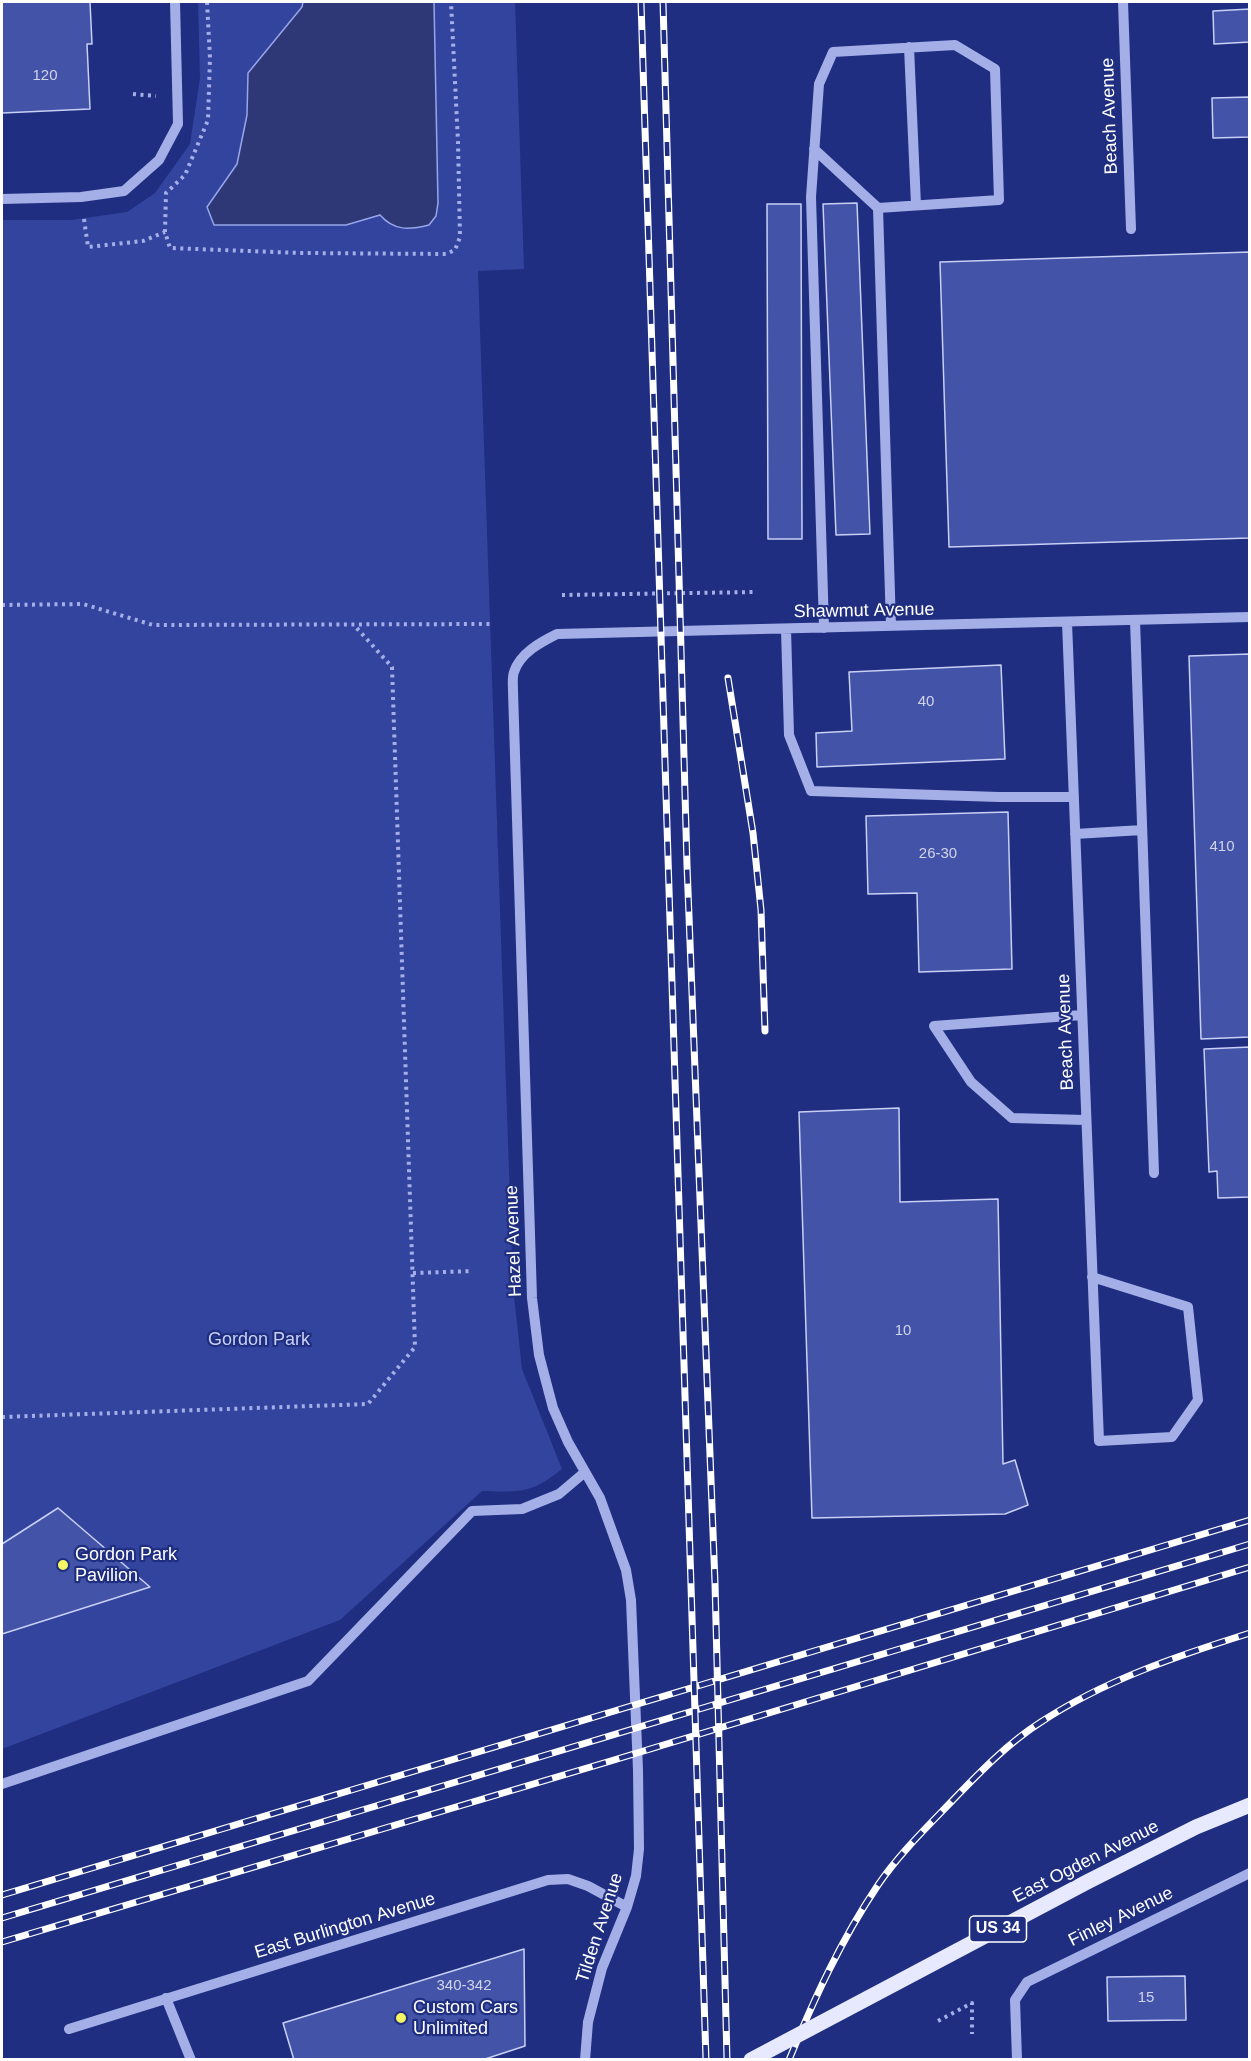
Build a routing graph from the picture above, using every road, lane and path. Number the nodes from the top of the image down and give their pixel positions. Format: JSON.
{"nodes":[{"id":1,"x":175,"y":2,"type":"edge"},
{"id":2,"x":207,"y":2,"type":"edge"},
{"id":3,"x":451,"y":2,"type":"edge"},
{"id":4,"x":1123,"y":2,"type":"edge"},
{"id":5,"x":909,"y":47,"type":"junction"},
{"id":6,"x":814,"y":149,"type":"junction"},
{"id":7,"x":2,"y":199,"type":"edge"},
{"id":8,"x":916,"y":205,"type":"junction"},
{"id":9,"x":878,"y":208,"type":"junction"},
{"id":10,"x":1131,"y":229,"type":"dead end"},
{"id":11,"x":165,"y":232,"type":"junction"},
{"id":12,"x":88,"y":247,"type":"dead end"},
{"id":13,"x":755,"y":592,"type":"dead end"},
{"id":14,"x":562,"y":595,"type":"dead end"},
{"id":15,"x":2,"y":605,"type":"edge"},
{"id":16,"x":1250,"y":616,"type":"edge"},
{"id":17,"x":1135,"y":620,"type":"junction"},
{"id":18,"x":1067,"y":622,"type":"junction"},
{"id":19,"x":492,"y":624,"type":"dead end"},
{"id":20,"x":354,"y":625,"type":"junction"},
{"id":21,"x":891,"y":626,"type":"junction"},
{"id":22,"x":824,"y":628,"type":"junction"},
{"id":23,"x":786,"y":629,"type":"junction"},
{"id":24,"x":513,"y":691,"type":"joint"},
{"id":25,"x":1074,"y":797,"type":"junction"},
{"id":26,"x":1142,"y":830,"type":"junction"},
{"id":27,"x":1075,"y":834,"type":"junction"},
{"id":28,"x":1082,"y":1015,"type":"junction"},
{"id":29,"x":1085,"y":1120,"type":"junction"},
{"id":30,"x":1154,"y":1173,"type":"dead end"},
{"id":31,"x":473,"y":1271,"type":"dead end"},
{"id":32,"x":413,"y":1273,"type":"junction"},
{"id":33,"x":1092,"y":1276,"type":"junction"},
{"id":34,"x":2,"y":1417,"type":"edge"},
{"id":35,"x":585,"y":1472,"type":"junction"},
{"id":36,"x":638,"y":1770,"type":"joint"},
{"id":37,"x":2,"y":1784,"type":"edge"},
{"id":38,"x":1250,"y":1805,"type":"edge"},
{"id":39,"x":1250,"y":1873,"type":"edge"},
{"id":40,"x":627,"y":1907,"type":"junction"},
{"id":41,"x":166,"y":1998,"type":"junction"},
{"id":42,"x":938,"y":2021,"type":"dead end"},
{"id":43,"x":69,"y":2029,"type":"dead end"},
{"id":44,"x":972,"y":2034,"type":"dead end"},
{"id":45,"x":191,"y":2060,"type":"edge"},
{"id":46,"x":585,"y":2060,"type":"edge"},
{"id":47,"x":751,"y":2060,"type":"edge"},
{"id":48,"x":1017,"y":2060,"type":"edge"}],
"edges":[{"from":1,"to":7,"type":"street"},
{"from":2,"to":11,"type":"path"},
{"from":3,"to":11,"type":"path"},
{"from":4,"to":10,"type":"street","name":"Beach Avenue"},
{"from":5,"to":6,"type":"street"},
{"from":5,"to":8,"type":"street"},
{"from":5,"to":8,"type":"street"},
{"from":6,"to":9,"type":"street"},
{"from":6,"to":22,"type":"street"},
{"from":8,"to":9,"type":"street"},
{"from":9,"to":21,"type":"street"},
{"from":11,"to":12,"type":"path"},
{"from":13,"to":14,"type":"path"},
{"from":15,"to":20,"type":"path"},
{"from":16,"to":17,"type":"street","name":"Shawmut Avenue"},
{"from":17,"to":18,"type":"street","name":"Shawmut Avenue"},
{"from":17,"to":26,"type":"street"},
{"from":18,"to":21,"type":"street","name":"Shawmut Avenue"},
{"from":18,"to":25,"type":"street","name":"Beach Avenue"},
{"from":19,"to":20,"type":"path"},
{"from":20,"to":32,"type":"path"},
{"from":21,"to":22,"type":"street","name":"Shawmut Avenue"},
{"from":22,"to":23,"type":"street","name":"Shawmut Avenue"},
{"from":23,"to":24,"type":"street","name":"Shawmut Avenue"},
{"from":23,"to":25,"type":"street"},
{"from":24,"to":35,"type":"street","name":"Hazel Avenue"},
{"from":25,"to":27,"type":"street","name":"Beach Avenue"},
{"from":26,"to":27,"type":"street"},
{"from":26,"to":30,"type":"street"},
{"from":27,"to":28,"type":"street","name":"Beach Avenue"},
{"from":28,"to":29,"type":"street","name":"Beach Avenue"},
{"from":28,"to":29,"type":"street"},
{"from":29,"to":33,"type":"street","name":"Beach Avenue"},
{"from":31,"to":32,"type":"path"},
{"from":32,"to":34,"type":"path"},
{"from":33,"to":33,"type":"street","name":"Beach Avenue"},
{"from":35,"to":36,"type":"street","name":"Hazel Avenue"},
{"from":35,"to":37,"type":"street"},
{"from":36,"to":40,"type":"street","name":"Tilden Avenue"},
{"from":38,"to":47,"type":"main road","name":"East Ogden Avenue","number":"US 34","bridge":true},
{"from":39,"to":48,"type":"street","name":"Finley Avenue"},
{"from":40,"to":41,"type":"street","name":"East Burlington Avenue"},
{"from":40,"to":46,"type":"street","name":"Tilden Avenue"},
{"from":41,"to":43,"type":"street","name":"East Burlington Avenue"},
{"from":41,"to":45,"type":"street"},
{"from":42,"to":44,"type":"path"}]}
